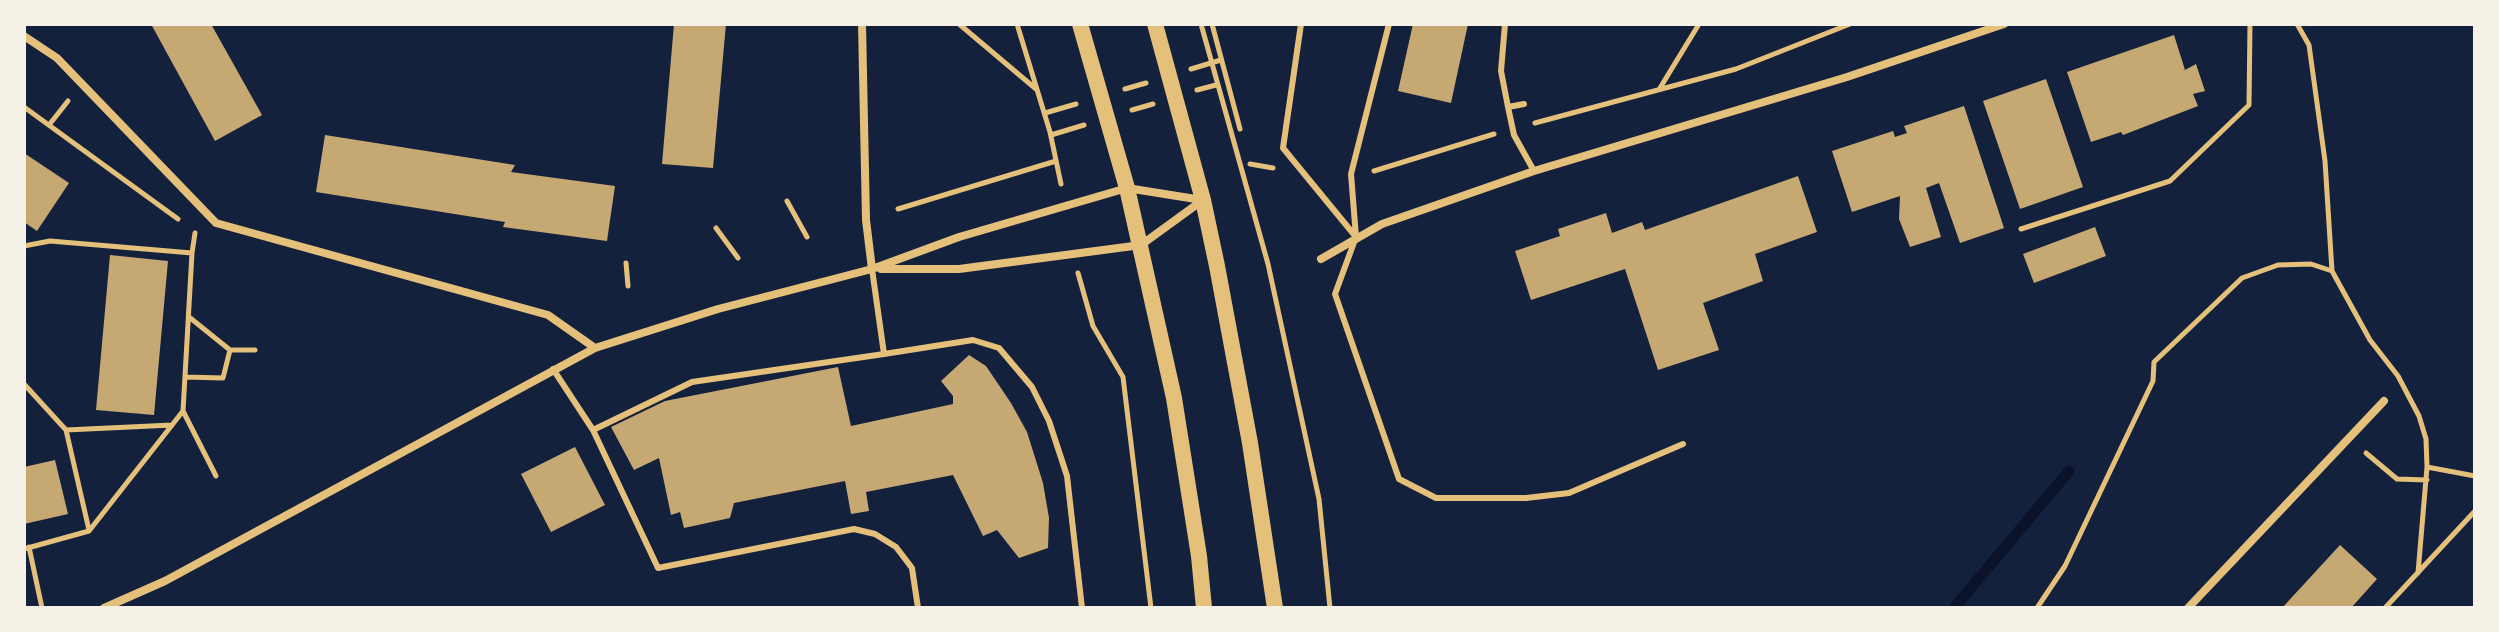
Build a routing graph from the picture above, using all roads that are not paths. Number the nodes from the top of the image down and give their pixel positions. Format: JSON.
{"nodes":[{"id":1,"x":862,"y":24,"type":"edge"},
{"id":2,"x":1080,"y":24,"type":"edge"},
{"id":3,"x":1155,"y":24,"type":"edge"},
{"id":4,"x":1301,"y":24,"type":"edge"},
{"id":5,"x":1389,"y":24,"type":"edge"},
{"id":6,"x":1505,"y":24,"type":"edge"},
{"id":7,"x":2004,"y":24,"type":"edge"},
{"id":8,"x":24,"y":36,"type":"edge"},
{"id":9,"x":1524,"y":104,"type":"dead end"},
{"id":10,"x":1508,"y":107,"type":"junction"},
{"id":11,"x":1534,"y":171,"type":"junction"},
{"id":12,"x":1127,"y":188,"type":"junction"},
{"id":13,"x":1203,"y":200,"type":"junction"},
{"id":14,"x":1356,"y":237,"type":"junction"},
{"id":15,"x":1141,"y":245,"type":"junction"},
{"id":16,"x":1321,"y":259,"type":"dead end"},
{"id":17,"x":872,"y":269,"type":"junction"},
{"id":18,"x":595,"y":348,"type":"junction"},
{"id":19,"x":884,"y":354,"type":"junction"},
{"id":20,"x":553,"y":369,"type":"junction"},
{"id":21,"x":2384,"y":401,"type":"dead end"},
{"id":22,"x":593,"y":430,"type":"junction"},
{"id":23,"x":1683,"y":444,"type":"dead end"},
{"id":24,"x":104,"y":608,"type":"edge"},
{"id":25,"x":918,"y":608,"type":"edge"},
{"id":26,"x":1082,"y":608,"type":"edge"},
{"id":27,"x":1204,"y":608,"type":"edge"},
{"id":28,"x":1275,"y":608,"type":"edge"},
{"id":29,"x":2188,"y":608,"type":"edge"}],
"edges":[{"from":1,"to":17,"type":"street"},
{"from":2,"to":12,"type":"main road"},
{"from":3,"to":13,"type":"main road"},
{"from":4,"to":14,"type":"lane"},
{"from":5,"to":14,"type":"lane"},
{"from":6,"to":10,"type":"lane"},
{"from":7,"to":11,"type":"street"},
{"from":8,"to":18,"type":"street"},
{"from":9,"to":10,"type":"lane"},
{"from":10,"to":11,"type":"lane"},
{"from":11,"to":14,"type":"street"},
{"from":12,"to":13,"type":"street"},
{"from":12,"to":15,"type":"main road"},
{"from":12,"to":17,"type":"street"},
{"from":13,"to":15,"type":"street"},
{"from":13,"to":28,"type":"main road"},
{"from":14,"to":16,"type":"street"},
{"from":14,"to":23,"type":"lane"},
{"from":15,"to":17,"type":"street"},
{"from":15,"to":27,"type":"main road"},
{"from":17,"to":18,"type":"street"},
{"from":17,"to":19,"type":"lane"},
{"from":18,"to":20,"type":"street"},
{"from":19,"to":22,"type":"lane"},
{"from":19,"to":26,"type":"lane"},
{"from":20,"to":22,"type":"lane"},
{"from":20,"to":24,"type":"street"},
{"from":21,"to":29,"type":"street"},
{"from":22,"to":25,"type":"lane"}]}
